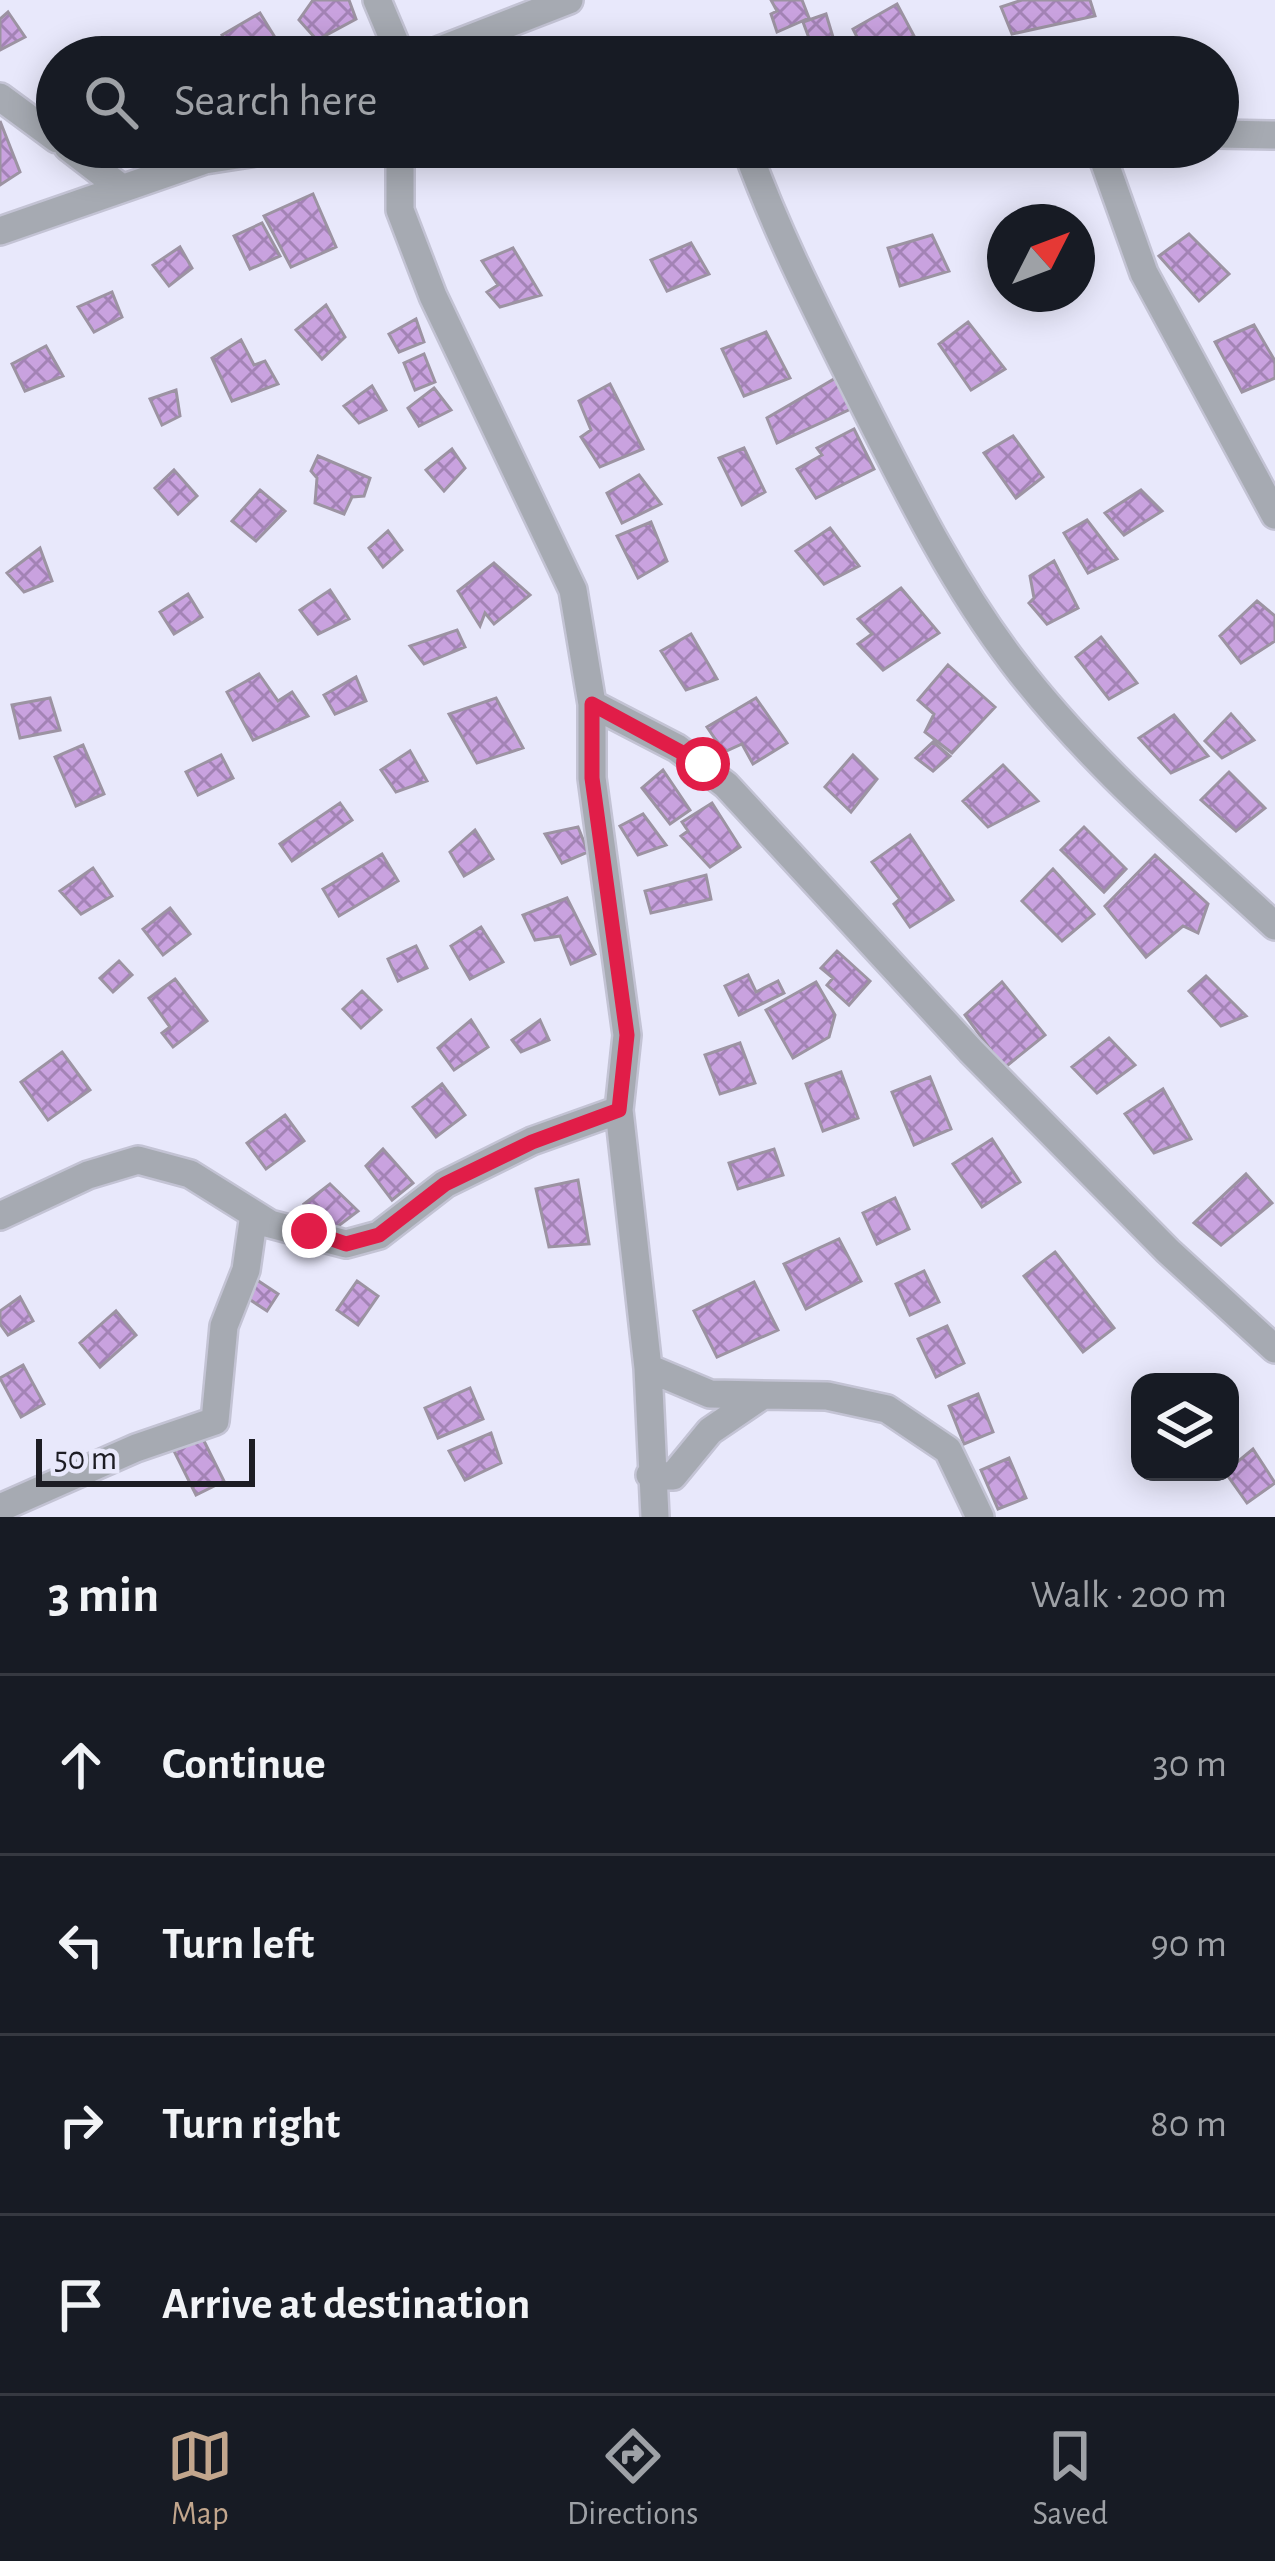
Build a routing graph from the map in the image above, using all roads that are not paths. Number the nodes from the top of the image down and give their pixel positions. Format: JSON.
{"nodes":[{"id":1,"x":377,"y":0,"type":"edge"},
{"id":2,"x":569,"y":0,"type":"edge"},
{"id":3,"x":392,"y":36,"type":"edge"},
{"id":4,"x":476,"y":36,"type":"edge"},
{"id":5,"x":0,"y":98,"type":"edge"},
{"id":6,"x":36,"y":124,"type":"edge"},
{"id":7,"x":1239,"y":134,"type":"edge"},
{"id":8,"x":1275,"y":135,"type":"edge"},
{"id":9,"x":95,"y":168,"type":"edge"},
{"id":10,"x":180,"y":168,"type":"edge"},
{"id":11,"x":400,"y":168,"type":"edge"},
{"id":12,"x":756,"y":168,"type":"edge"},
{"id":13,"x":1106,"y":168,"type":"edge"},
{"id":14,"x":120,"y":187,"type":"junction"},
{"id":15,"x":0,"y":231,"type":"edge"},
{"id":16,"x":1275,"y":514,"type":"edge"},
{"id":17,"x":592,"y":704,"type":"junction"},
{"id":18,"x":1275,"y":926,"type":"edge"},
{"id":19,"x":619,"y":1110,"type":"junction"},
{"id":20,"x":254,"y":1214,"type":"junction"},
{"id":21,"x":0,"y":1216,"type":"edge"},
{"id":22,"x":1275,"y":1349,"type":"edge"},
{"id":23,"x":648,"y":1368,"type":"junction"},
{"id":24,"x":760,"y":1397,"type":"junction"},
{"id":25,"x":650,"y":1474,"type":"junction"},
{"id":26,"x":0,"y":1508,"type":"edge"},
{"id":27,"x":655,"y":1517,"type":"edge"},
{"id":28,"x":980,"y":1517,"type":"edge"}],
"edges":[{"from":1,"to":3,"type":"street"},
{"from":2,"to":4,"type":"street"},
{"from":5,"to":6,"type":"street"},
{"from":7,"to":8,"type":"street"},
{"from":9,"to":14,"type":"street"},
{"from":10,"to":14,"type":"street"},
{"from":11,"to":17,"type":"street"},
{"from":12,"to":18,"type":"street"},
{"from":13,"to":16,"type":"street"},
{"from":14,"to":15,"type":"street"},
{"from":17,"to":19,"type":"street"},
{"from":17,"to":22,"type":"street"},
{"from":19,"to":20,"type":"street"},
{"from":19,"to":23,"type":"street"},
{"from":20,"to":21,"type":"street"},
{"from":20,"to":26,"type":"street"},
{"from":23,"to":24,"type":"street"},
{"from":23,"to":25,"type":"street"},
{"from":24,"to":25,"type":"street"},
{"from":24,"to":28,"type":"street"},
{"from":25,"to":27,"type":"street"}]}
